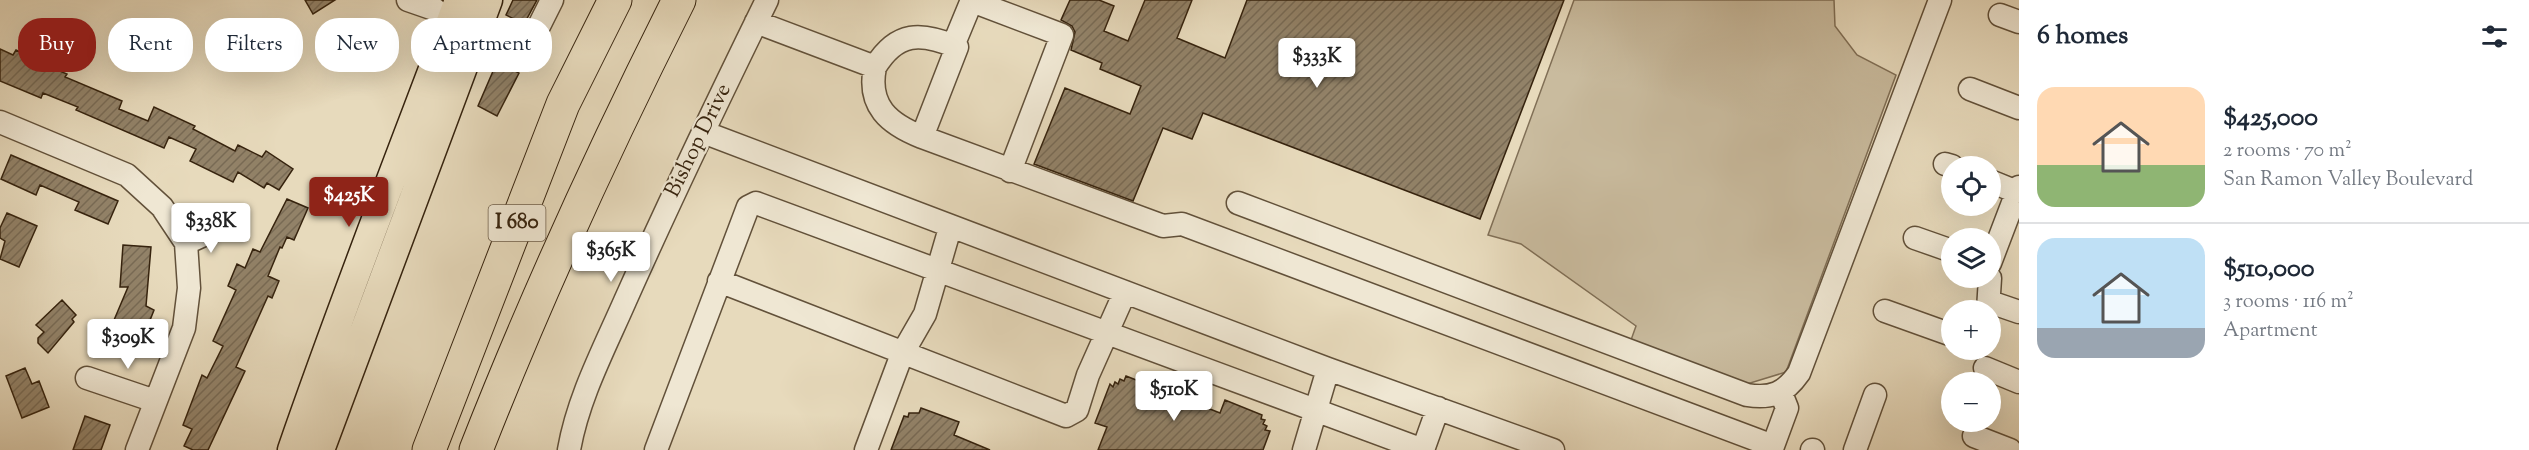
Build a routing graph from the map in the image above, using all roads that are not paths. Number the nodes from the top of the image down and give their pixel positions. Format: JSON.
{"nodes":[{"id":1,"x":408,"y":0,"type":"edge"},
{"id":2,"x":488,"y":0,"type":"edge"},
{"id":3,"x":552,"y":0,"type":"edge"},
{"id":4,"x":615,"y":0,"type":"edge"},
{"id":5,"x":679,"y":0,"type":"edge"},
{"id":6,"x":767,"y":0,"type":"edge"},
{"id":7,"x":972,"y":0,"type":"edge"},
{"id":8,"x":1940,"y":0,"type":"edge"},
{"id":9,"x":1022,"y":9,"type":"edge"},
{"id":10,"x":454,"y":18,"type":"edge"},
{"id":11,"x":470,"y":18,"type":"edge"},
{"id":12,"x":543,"y":18,"type":"edge"},
{"id":13,"x":756,"y":22,"type":"junction"},
{"id":14,"x":953,"y":45,"type":"junction"},
{"id":15,"x":875,"y":67,"type":"junction"},
{"id":16,"x":443,"y":72,"type":"edge"},
{"id":17,"x":448,"y":72,"type":"edge"},
{"id":18,"x":1970,"y":89,"type":"dead end"},
{"id":19,"x":2019,"y":108,"type":"edge"},
{"id":20,"x":0,"y":122,"type":"edge"},
{"id":21,"x":703,"y":132,"type":"junction"},
{"id":22,"x":922,"y":137,"type":"junction"},
{"id":23,"x":1010,"y":171,"type":"junction"},
{"id":24,"x":2001,"y":184,"type":"edge"},
{"id":25,"x":2018,"y":189,"type":"edge"},
{"id":26,"x":1238,"y":203,"type":"dead end"},
{"id":27,"x":219,"y":228,"type":"dead end"},
{"id":28,"x":950,"y":228,"type":"junction"},
{"id":29,"x":2001,"y":234,"type":"edge"},
{"id":30,"x":1915,"y":238,"type":"dead end"},
{"id":31,"x":186,"y":243,"type":"junction"},
{"id":32,"x":1941,"y":247,"type":"edge"},
{"id":33,"x":939,"y":270,"type":"junction"},
{"id":34,"x":719,"y":281,"type":"junction"},
{"id":35,"x":1125,"y":292,"type":"junction"},
{"id":36,"x":2001,"y":308,"type":"edge"},
{"id":37,"x":1885,"y":311,"type":"dead end"},
{"id":38,"x":2019,"y":312,"type":"edge"},
{"id":39,"x":1106,"y":331,"type":"junction"},
{"id":40,"x":1941,"y":331,"type":"edge"},
{"id":41,"x":902,"y":354,"type":"junction"},
{"id":42,"x":1984,"y":367,"type":"edge"},
{"id":43,"x":1328,"y":369,"type":"junction"},
{"id":44,"x":87,"y":378,"type":"dead end"},
{"id":45,"x":2019,"y":382,"type":"edge"},
{"id":46,"x":1781,"y":393,"type":"junction"},
{"id":47,"x":1875,"y":396,"type":"dead end"},
{"id":48,"x":155,"y":401,"type":"junction"},
{"id":49,"x":1438,"y":408,"type":"junction"},
{"id":50,"x":1317,"y":411,"type":"junction"},
{"id":51,"x":1973,"y":436,"type":"edge"},
{"id":52,"x":137,"y":450,"type":"edge"},
{"id":53,"x":292,"y":450,"type":"edge"},
{"id":54,"x":320,"y":450,"type":"edge"},
{"id":55,"x":429,"y":450,"type":"edge"},
{"id":56,"x":476,"y":450,"type":"edge"},
{"id":57,"x":569,"y":450,"type":"edge"},
{"id":58,"x":656,"y":450,"type":"edge"},
{"id":59,"x":866,"y":450,"type":"edge"},
{"id":60,"x":1304,"y":450,"type":"edge"},
{"id":61,"x":1423,"y":450,"type":"edge"},
{"id":62,"x":1553,"y":450,"type":"edge"},
{"id":63,"x":1855,"y":450,"type":"edge"},
{"id":64,"x":2010,"y":450,"type":"edge"}],
"edges":[{"from":1,"to":10,"type":"street"},
{"from":2,"to":11,"type":"main road"},
{"from":3,"to":12,"type":"street"},
{"from":4,"to":55,"type":"highway","number":"I 680"},
{"from":5,"to":56,"type":"highway","number":"I 680"},
{"from":6,"to":13,"type":"street","name":"Bishop Drive"},
{"from":7,"to":9,"type":"street"},
{"from":7,"to":14,"type":"street"},
{"from":8,"to":46,"type":"street"},
{"from":9,"to":23,"type":"street"},
{"from":13,"to":15,"type":"street"},
{"from":13,"to":21,"type":"street","name":"Bishop Drive"},
{"from":14,"to":15,"type":"street"},
{"from":14,"to":22,"type":"street"},
{"from":15,"to":22,"type":"street"},
{"from":16,"to":53,"type":"main road"},
{"from":17,"to":54,"type":"main road"},
{"from":18,"to":19,"type":"street"},
{"from":20,"to":31,"type":"street"},
{"from":21,"to":28,"type":"street"},
{"from":21,"to":57,"type":"street","name":"Bishop Drive"},
{"from":22,"to":23,"type":"street"},
{"from":23,"to":46,"type":"street"},
{"from":24,"to":25,"type":"street"},
{"from":25,"to":29,"type":"street"},
{"from":26,"to":46,"type":"street"},
{"from":27,"to":31,"type":"street"},
{"from":28,"to":33,"type":"street"},
{"from":28,"to":35,"type":"street"},
{"from":30,"to":32,"type":"street"},
{"from":31,"to":48,"type":"street"},
{"from":33,"to":34,"type":"street"},
{"from":33,"to":39,"type":"street"},
{"from":33,"to":41,"type":"street"},
{"from":34,"to":41,"type":"street"},
{"from":34,"to":58,"type":"street"},
{"from":35,"to":39,"type":"street"},
{"from":35,"to":43,"type":"street"},
{"from":36,"to":38,"type":"street"},
{"from":37,"to":40,"type":"street"},
{"from":39,"to":41,"type":"street"},
{"from":39,"to":50,"type":"street"},
{"from":41,"to":59,"type":"street"},
{"from":42,"to":45,"type":"street"},
{"from":43,"to":49,"type":"street"},
{"from":43,"to":50,"type":"street"},
{"from":44,"to":48,"type":"street"},
{"from":47,"to":63,"type":"street"},
{"from":48,"to":52,"type":"street"},
{"from":49,"to":61,"type":"street"},
{"from":49,"to":62,"type":"street"},
{"from":50,"to":60,"type":"street"},
{"from":50,"to":61,"type":"street"},
{"from":51,"to":64,"type":"street"}]}
